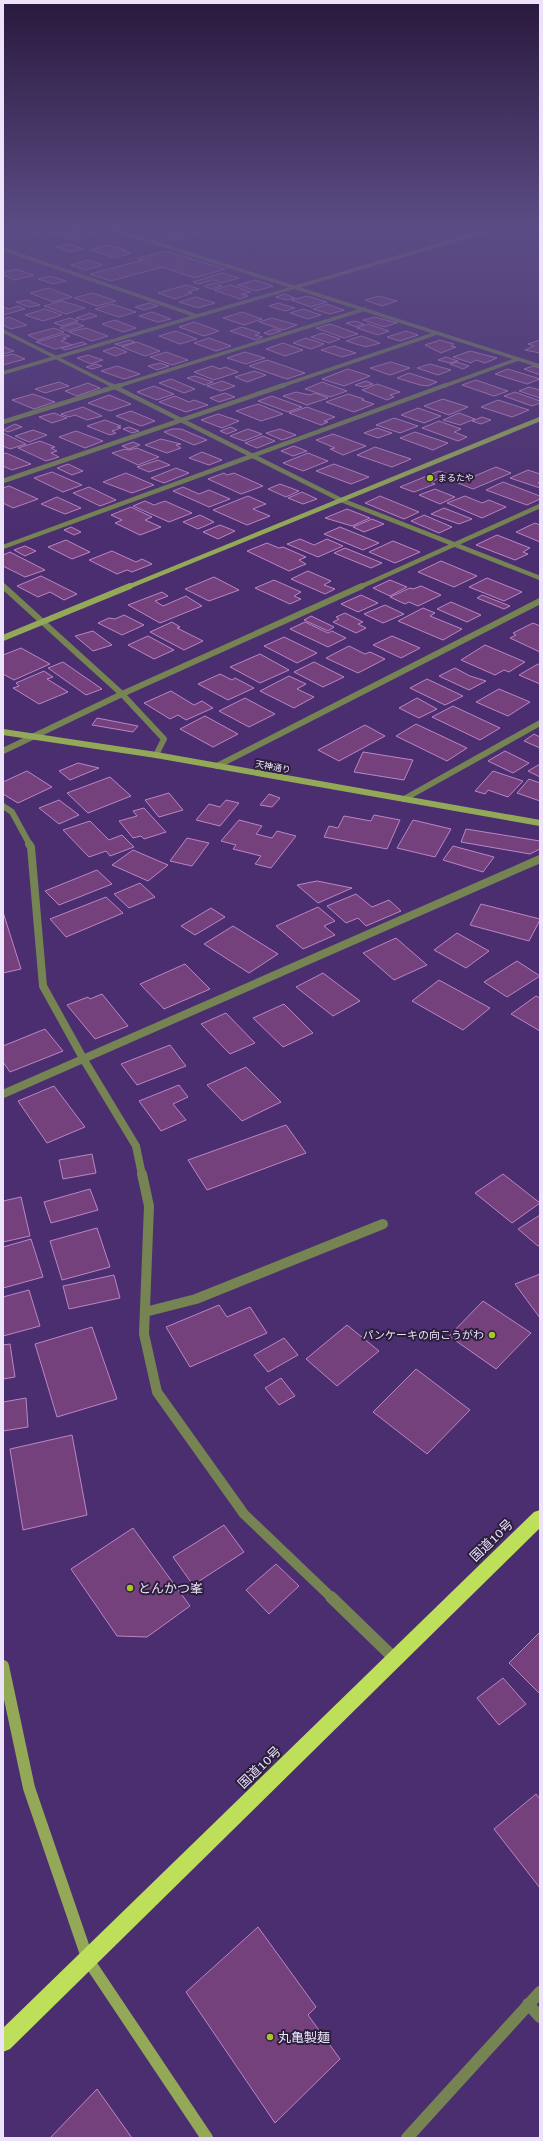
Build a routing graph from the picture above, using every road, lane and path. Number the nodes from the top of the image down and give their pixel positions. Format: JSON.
{"nodes":[{"id":1,"x":152,"y":329,"type":"edge"},
{"id":2,"x":301,"y":329,"type":"edge"},
{"id":3,"x":425,"y":329,"type":"edge"},
{"id":4,"x":3,"y":332,"type":"edge"},
{"id":5,"x":437,"y":333,"type":"junction"},
{"id":6,"x":56,"y":357,"type":"junction"},
{"id":7,"x":518,"y":359,"type":"junction"},
{"id":8,"x":540,"y":366,"type":"edge"},
{"id":9,"x":3,"y":373,"type":"edge"},
{"id":10,"x":116,"y":387,"type":"junction"},
{"id":11,"x":540,"y":419,"type":"edge"},
{"id":12,"x":179,"y":420,"type":"junction"},
{"id":13,"x":3,"y":422,"type":"edge"},
{"id":14,"x":252,"y":457,"type":"junction"},
{"id":15,"x":3,"y":481,"type":"edge"},
{"id":16,"x":341,"y":500,"type":"junction"},
{"id":17,"x":540,"y":506,"type":"edge"},
{"id":18,"x":455,"y":545,"type":"junction"},
{"id":19,"x":3,"y":547,"type":"edge"},
{"id":20,"x":540,"y":578,"type":"edge"},
{"id":21,"x":3,"y":586,"type":"edge"},
{"id":22,"x":540,"y":600,"type":"edge"},
{"id":23,"x":42,"y":622,"type":"junction"},
{"id":24,"x":3,"y":638,"type":"edge"},
{"id":25,"x":122,"y":694,"type":"junction"},
{"id":26,"x":540,"y":723,"type":"edge"},
{"id":27,"x":3,"y":732,"type":"edge"},
{"id":28,"x":33,"y":736,"type":"junction"},
{"id":29,"x":3,"y":751,"type":"edge"},
{"id":30,"x":156,"y":755,"type":"junction"},
{"id":31,"x":217,"y":766,"type":"junction"},
{"id":32,"x":404,"y":799,"type":"junction"},
{"id":33,"x":3,"y":806,"type":"edge"},
{"id":34,"x":540,"y":823,"type":"edge"},
{"id":35,"x":540,"y":859,"type":"edge"},
{"id":36,"x":84,"y":1060,"type":"junction"},
{"id":37,"x":3,"y":1094,"type":"edge"},
{"id":38,"x":383,"y":1224,"type":"dead end"},
{"id":39,"x":145,"y":1312,"type":"junction"},
{"id":40,"x":540,"y":1518,"type":"edge"},
{"id":41,"x":395,"y":1659,"type":"junction"},
{"id":42,"x":3,"y":1666,"type":"edge"},
{"id":43,"x":88,"y":1960,"type":"junction"},
{"id":44,"x":540,"y":1992,"type":"edge"},
{"id":45,"x":528,"y":2004,"type":"junction"},
{"id":46,"x":540,"y":2017,"type":"edge"},
{"id":47,"x":3,"y":2042,"type":"edge"},
{"id":48,"x":207,"y":2138,"type":"edge"},
{"id":49,"x":407,"y":2138,"type":"edge"}],
"edges":[{"from":1,"to":6,"type":"street"},
{"from":2,"to":10,"type":"street"},
{"from":3,"to":5,"type":"street"},
{"from":4,"to":6,"type":"street"},
{"from":5,"to":7,"type":"street"},
{"from":5,"to":12,"type":"street"},
{"from":6,"to":9,"type":"street"},
{"from":6,"to":10,"type":"street"},
{"from":7,"to":8,"type":"street"},
{"from":7,"to":14,"type":"street"},
{"from":10,"to":12,"type":"street"},
{"from":10,"to":13,"type":"street"},
{"from":11,"to":16,"type":"street"},
{"from":12,"to":14,"type":"street"},
{"from":12,"to":15,"type":"street"},
{"from":14,"to":16,"type":"street"},
{"from":14,"to":19,"type":"street"},
{"from":16,"to":18,"type":"street"},
{"from":16,"to":23,"type":"street"},
{"from":17,"to":18,"type":"street"},
{"from":18,"to":20,"type":"street"},
{"from":18,"to":25,"type":"street"},
{"from":21,"to":23,"type":"street"},
{"from":22,"to":31,"type":"street"},
{"from":23,"to":24,"type":"street"},
{"from":23,"to":25,"type":"street"},
{"from":25,"to":28,"type":"street"},
{"from":25,"to":30,"type":"street"},
{"from":26,"to":32,"type":"street"},
{"from":27,"to":28,"type":"street","name":"天神通り"},
{"from":28,"to":29,"type":"street"},
{"from":28,"to":30,"type":"street","name":"天神通り"},
{"from":30,"to":31,"type":"street","name":"天神通り"},
{"from":31,"to":32,"type":"street","name":"天神通り"},
{"from":32,"to":34,"type":"street","name":"天神通り"},
{"from":33,"to":36,"type":"street"},
{"from":35,"to":36,"type":"street"},
{"from":36,"to":37,"type":"street"},
{"from":36,"to":39,"type":"street"},
{"from":38,"to":39,"type":"street"},
{"from":39,"to":41,"type":"street"},
{"from":40,"to":41,"type":"highway","name":"国道10号"},
{"from":41,"to":43,"type":"highway","name":"国道10号"},
{"from":42,"to":43,"type":"street"},
{"from":43,"to":47,"type":"highway","name":"国道10号"},
{"from":43,"to":48,"type":"street"},
{"from":44,"to":45,"type":"street"},
{"from":45,"to":46,"type":"street"},
{"from":45,"to":49,"type":"street"}]}
